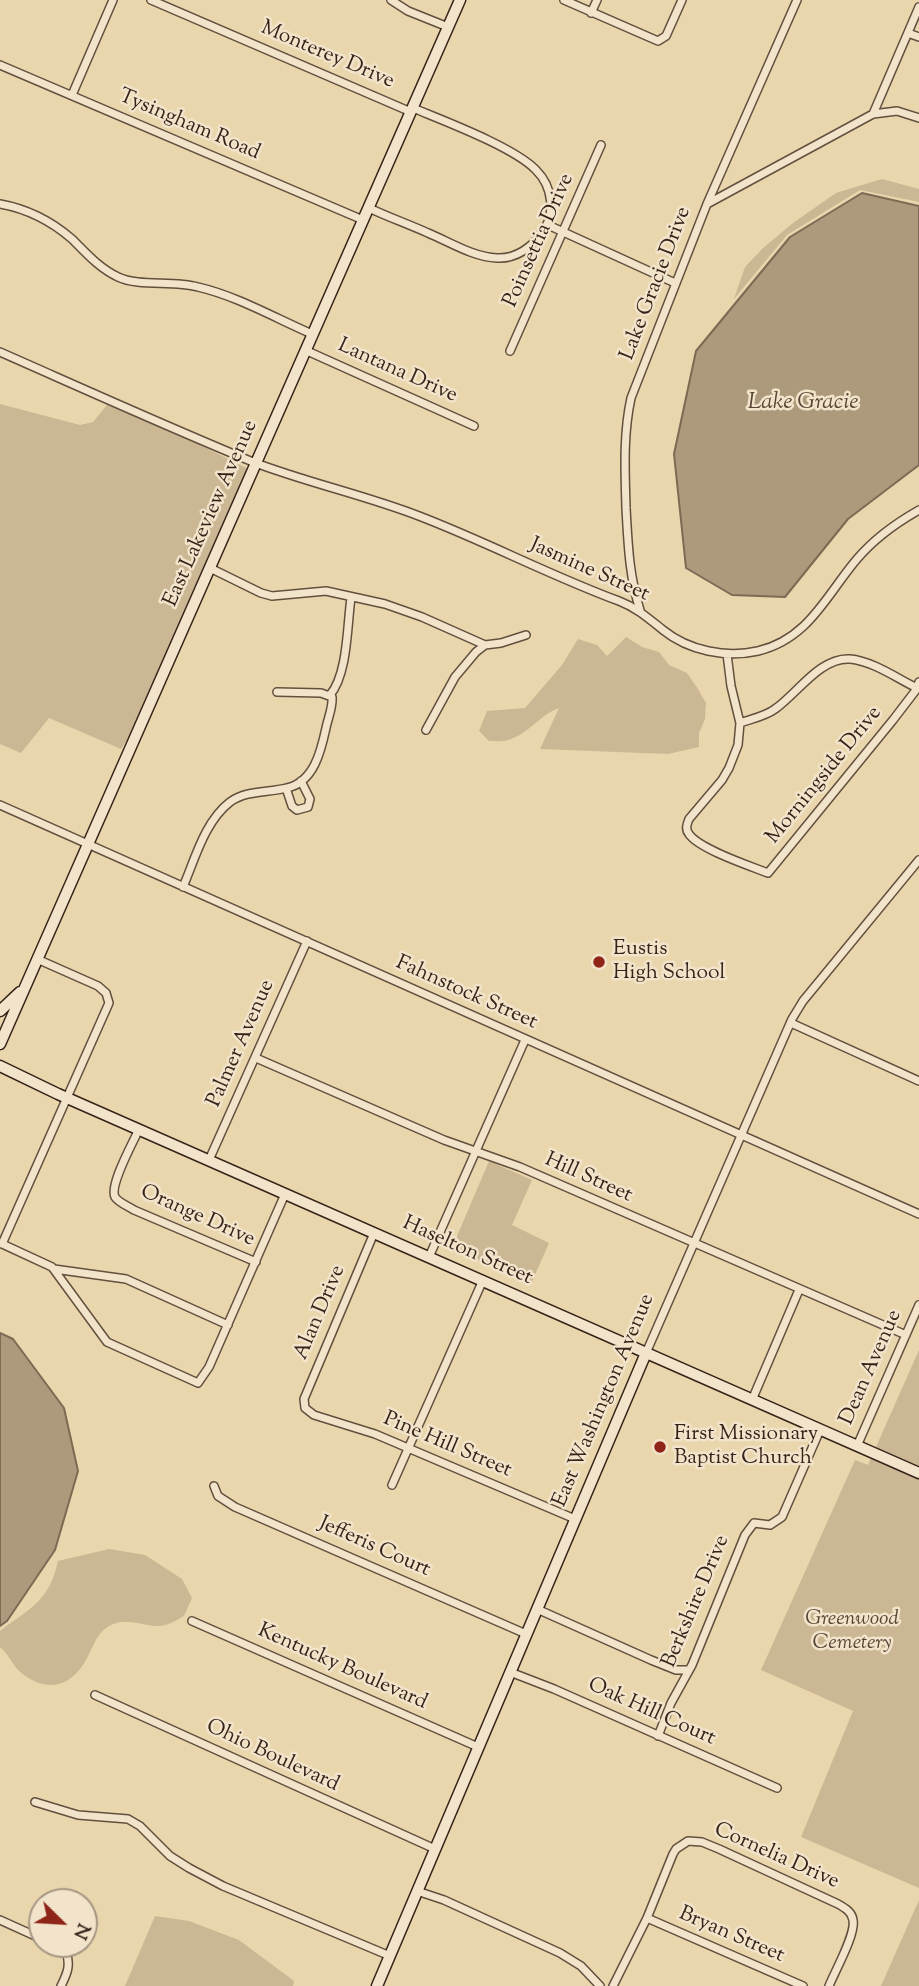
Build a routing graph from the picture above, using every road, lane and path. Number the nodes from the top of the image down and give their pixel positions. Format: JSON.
{"nodes":[{"id":1,"x":113,"y":0,"type":"edge"},
{"id":2,"x":151,"y":0,"type":"edge"},
{"id":3,"x":391,"y":0,"type":"edge"},
{"id":4,"x":460,"y":0,"type":"edge"},
{"id":5,"x":564,"y":0,"type":"edge"},
{"id":6,"x":597,"y":0,"type":"edge"},
{"id":7,"x":682,"y":0,"type":"edge"},
{"id":8,"x":797,"y":0,"type":"edge"},
{"id":9,"x":919,"y":6,"type":"edge"},
{"id":10,"x":591,"y":13,"type":"junction"},
{"id":11,"x":448,"y":27,"type":"junction"},
{"id":12,"x":908,"y":33,"type":"junction"},
{"id":13,"x":919,"y":37,"type":"edge"},
{"id":14,"x":0,"y":65,"type":"edge"},
{"id":15,"x":72,"y":95,"type":"junction"},
{"id":16,"x":412,"y":110,"type":"junction"},
{"id":17,"x":873,"y":114,"type":"junction"},
{"id":18,"x":919,"y":118,"type":"edge"},
{"id":19,"x":601,"y":145,"type":"dead end"},
{"id":20,"x":0,"y":204,"type":"edge"},
{"id":21,"x":706,"y":204,"type":"junction"},
{"id":22,"x":369,"y":208,"type":"junction"},
{"id":23,"x":363,"y":220,"type":"junction"},
{"id":24,"x":548,"y":225,"type":"junction"},
{"id":25,"x":562,"y":233,"type":"junction"},
{"id":26,"x":675,"y":283,"type":"junction"},
{"id":27,"x":312,"y":334,"type":"junction"},
{"id":28,"x":305,"y":350,"type":"junction"},
{"id":29,"x":510,"y":351,"type":"dead end"},
{"id":30,"x":0,"y":352,"type":"edge"},
{"id":31,"x":474,"y":426,"type":"dead end"},
{"id":32,"x":255,"y":463,"type":"junction"},
{"id":33,"x":919,"y":510,"type":"edge"},
{"id":34,"x":210,"y":568,"type":"junction"},
{"id":35,"x":351,"y":598,"type":"junction"},
{"id":36,"x":640,"y":610,"type":"junction"},
{"id":37,"x":526,"y":635,"type":"dead end"},
{"id":38,"x":485,"y":645,"type":"junction"},
{"id":39,"x":727,"y":654,"type":"junction"},
{"id":40,"x":918,"y":686,"type":"edge"},
{"id":41,"x":277,"y":692,"type":"dead end"},
{"id":42,"x":330,"y":695,"type":"junction"},
{"id":43,"x":740,"y":723,"type":"junction"},
{"id":44,"x":426,"y":730,"type":"dead end"},
{"id":45,"x":301,"y":781,"type":"junction"},
{"id":46,"x":286,"y":788,"type":"junction"},
{"id":47,"x":0,"y":807,"type":"edge"},
{"id":48,"x":88,"y":844,"type":"junction"},
{"id":49,"x":919,"y":860,"type":"edge"},
{"id":50,"x":183,"y":887,"type":"junction"},
{"id":51,"x":307,"y":941,"type":"junction"},
{"id":52,"x":37,"y":959,"type":"junction"},
{"id":53,"x":24,"y":988,"type":"junction"},
{"id":54,"x":0,"y":1011,"type":"edge"},
{"id":55,"x":791,"y":1023,"type":"junction"},
{"id":56,"x":526,"y":1040,"type":"junction"},
{"id":57,"x":0,"y":1044,"type":"edge"},
{"id":58,"x":256,"y":1058,"type":"junction"},
{"id":59,"x":0,"y":1066,"type":"edge"},
{"id":60,"x":919,"y":1081,"type":"edge"},
{"id":61,"x":67,"y":1098,"type":"junction"},
{"id":62,"x":139,"y":1129,"type":"junction"},
{"id":63,"x":741,"y":1136,"type":"junction"},
{"id":64,"x":477,"y":1152,"type":"junction"},
{"id":65,"x":209,"y":1160,"type":"junction"},
{"id":66,"x":285,"y":1194,"type":"junction"},
{"id":67,"x":919,"y":1214,"type":"edge"},
{"id":68,"x":374,"y":1233,"type":"junction"},
{"id":69,"x":1,"y":1244,"type":"edge"},
{"id":70,"x":692,"y":1244,"type":"junction"},
{"id":71,"x":429,"y":1257,"type":"junction"},
{"id":72,"x":256,"y":1262,"type":"junction"},
{"id":73,"x":54,"y":1269,"type":"junction"},
{"id":74,"x":483,"y":1280,"type":"junction"},
{"id":75,"x":799,"y":1290,"type":"junction"},
{"id":76,"x":919,"y":1305,"type":"edge"},
{"id":77,"x":228,"y":1325,"type":"junction"},
{"id":78,"x":906,"y":1335,"type":"junction"},
{"id":79,"x":646,"y":1353,"type":"junction"},
{"id":80,"x":752,"y":1400,"type":"junction"},
{"id":81,"x":305,"y":1408,"type":"joint"},
{"id":82,"x":820,"y":1430,"type":"junction"},
{"id":83,"x":857,"y":1446,"type":"junction"},
{"id":84,"x":410,"y":1449,"type":"junction"},
{"id":85,"x":919,"y":1473,"type":"edge"},
{"id":86,"x":392,"y":1485,"type":"dead end"},
{"id":87,"x":214,"y":1486,"type":"dead end"},
{"id":88,"x":575,"y":1519,"type":"junction"},
{"id":89,"x":537,"y":1609,"type":"junction"},
{"id":90,"x":192,"y":1621,"type":"dead end"},
{"id":91,"x":526,"y":1634,"type":"junction"},
{"id":92,"x":688,"y":1670,"type":"junction"},
{"id":93,"x":510,"y":1672,"type":"junction"},
{"id":94,"x":95,"y":1695,"type":"dead end"},
{"id":95,"x":658,"y":1736,"type":"junction"},
{"id":96,"x":478,"y":1747,"type":"junction"},
{"id":97,"x":777,"y":1788,"type":"dead end"},
{"id":98,"x":35,"y":1802,"type":"dead end"},
{"id":99,"x":435,"y":1849,"type":"junction"},
{"id":100,"x":417,"y":1891,"type":"junction"},
{"id":101,"x":647,"y":1918,"type":"junction"},
{"id":102,"x":0,"y":1920,"type":"edge"},
{"id":103,"x":28,"y":1933,"type":"edge"},
{"id":104,"x":390,"y":1956,"type":"junction"},
{"id":105,"x":68,"y":1958,"type":"edge"},
{"id":106,"x":61,"y":1986,"type":"edge"},
{"id":107,"x":377,"y":1986,"type":"edge"},
{"id":108,"x":600,"y":1986,"type":"edge"},
{"id":109,"x":613,"y":1986,"type":"edge"},
{"id":110,"x":803,"y":1986,"type":"edge"},
{"id":111,"x":829,"y":1986,"type":"edge"}],
"edges":[{"from":1,"to":15,"type":"street"},
{"from":2,"to":16,"type":"street","name":"Monterey Drive"},
{"from":3,"to":11,"type":"street"},
{"from":4,"to":11,"type":"street","name":"East Lakeview Avenue"},
{"from":5,"to":10,"type":"street"},
{"from":6,"to":10,"type":"street"},
{"from":7,"to":10,"type":"street"},
{"from":8,"to":21,"type":"street"},
{"from":9,"to":12,"type":"street"},
{"from":11,"to":16,"type":"street","name":"East Lakeview Avenue"},
{"from":12,"to":13,"type":"street"},
{"from":12,"to":17,"type":"street"},
{"from":14,"to":15,"type":"street","name":"Tysingham Road"},
{"from":15,"to":23,"type":"street","name":"Tysingham Road"},
{"from":16,"to":22,"type":"street","name":"East Lakeview Avenue"},
{"from":16,"to":24,"type":"street","name":"Monterey Drive"},
{"from":17,"to":18,"type":"street","name":"Lake Gracie Drive"},
{"from":17,"to":21,"type":"street","name":"Lake Gracie Drive"},
{"from":19,"to":25,"type":"street","name":"Poinsettia Drive"},
{"from":20,"to":27,"type":"street"},
{"from":21,"to":26,"type":"street","name":"Lake Gracie Drive"},
{"from":22,"to":23,"type":"street","name":"East Lakeview Avenue"},
{"from":22,"to":24,"type":"street"},
{"from":23,"to":27,"type":"street","name":"East Lakeview Avenue"},
{"from":24,"to":25,"type":"street"},
{"from":25,"to":26,"type":"street"},
{"from":25,"to":29,"type":"street","name":"Poinsettia Drive"},
{"from":26,"to":36,"type":"street","name":"Lake Gracie Drive"},
{"from":27,"to":28,"type":"street","name":"East Lakeview Avenue"},
{"from":28,"to":31,"type":"street","name":"Lantana Drive"},
{"from":28,"to":32,"type":"street","name":"East Lakeview Avenue"},
{"from":30,"to":32,"type":"street","name":"Jasmine Street"},
{"from":32,"to":34,"type":"street","name":"East Lakeview Avenue"},
{"from":32,"to":36,"type":"street","name":"Jasmine Street"},
{"from":33,"to":39,"type":"street"},
{"from":34,"to":35,"type":"street"},
{"from":34,"to":48,"type":"street","name":"East Lakeview Avenue"},
{"from":35,"to":38,"type":"street"},
{"from":35,"to":42,"type":"street"},
{"from":36,"to":39,"type":"street","name":"Jasmine Street"},
{"from":37,"to":38,"type":"street"},
{"from":38,"to":44,"type":"street"},
{"from":39,"to":43,"type":"street"},
{"from":40,"to":43,"type":"street"},
{"from":40,"to":43,"type":"street","name":"Morningside Drive"},
{"from":41,"to":42,"type":"street"},
{"from":42,"to":45,"type":"street"},
{"from":45,"to":46,"type":"street"},
{"from":45,"to":46,"type":"street"},
{"from":46,"to":50,"type":"street"},
{"from":47,"to":48,"type":"street","name":"Fahnstock Street"},
{"from":48,"to":50,"type":"street","name":"Fahnstock Street"},
{"from":48,"to":52,"type":"street","name":"East Lakeview Avenue"},
{"from":49,"to":55,"type":"street","name":"East Washington Avenue"},
{"from":50,"to":51,"type":"street","name":"Fahnstock Street"},
{"from":51,"to":56,"type":"street","name":"Fahnstock Street"},
{"from":51,"to":58,"type":"street","name":"Palmer Avenue"},
{"from":52,"to":53,"type":"street","name":"East Lakeview Avenue"},
{"from":52,"to":61,"type":"street"},
{"from":53,"to":54,"type":"street"},
{"from":53,"to":57,"type":"street","name":"East Lakeview Avenue"},
{"from":55,"to":60,"type":"street"},
{"from":55,"to":63,"type":"street","name":"East Washington Avenue"},
{"from":56,"to":63,"type":"street","name":"Fahnstock Street"},
{"from":56,"to":64,"type":"street"},
{"from":58,"to":64,"type":"street","name":"Hill Street"},
{"from":58,"to":65,"type":"street","name":"Palmer Avenue"},
{"from":59,"to":61,"type":"street","name":"Haselton Street"},
{"from":61,"to":62,"type":"street","name":"Haselton Street"},
{"from":61,"to":69,"type":"street"},
{"from":62,"to":65,"type":"street","name":"Haselton Street"},
{"from":62,"to":72,"type":"street","name":"Orange Drive"},
{"from":63,"to":67,"type":"street","name":"Fahnstock Street"},
{"from":63,"to":70,"type":"street","name":"East Washington Avenue"},
{"from":64,"to":70,"type":"street","name":"Hill Street"},
{"from":64,"to":71,"type":"street"},
{"from":65,"to":66,"type":"street","name":"Haselton Street"},
{"from":66,"to":68,"type":"street","name":"Haselton Street"},
{"from":66,"to":72,"type":"street"},
{"from":68,"to":71,"type":"street","name":"Haselton Street"},
{"from":68,"to":81,"type":"street","name":"Alan Drive"},
{"from":69,"to":73,"type":"street"},
{"from":70,"to":75,"type":"street","name":"Hill Street"},
{"from":70,"to":79,"type":"street","name":"East Washington Avenue"},
{"from":71,"to":74,"type":"street","name":"Haselton Street"},
{"from":72,"to":77,"type":"street"},
{"from":73,"to":77,"type":"street"},
{"from":73,"to":77,"type":"street"},
{"from":74,"to":79,"type":"street","name":"Haselton Street"},
{"from":74,"to":84,"type":"street"},
{"from":75,"to":78,"type":"street","name":"Hill Street"},
{"from":75,"to":80,"type":"street"},
{"from":76,"to":78,"type":"street","name":"Dean Avenue"},
{"from":78,"to":83,"type":"street","name":"Dean Avenue"},
{"from":79,"to":80,"type":"street","name":"Haselton Street"},
{"from":79,"to":88,"type":"street","name":"East Washington Avenue"},
{"from":80,"to":82,"type":"street","name":"Haselton Street"},
{"from":81,"to":84,"type":"street","name":"Pine Hill Street"},
{"from":82,"to":83,"type":"street","name":"Haselton Street"},
{"from":82,"to":92,"type":"street","name":"Berkshire Drive"},
{"from":83,"to":85,"type":"street","name":"Haselton Street"},
{"from":84,"to":86,"type":"street"},
{"from":84,"to":88,"type":"street","name":"Pine Hill Street"},
{"from":87,"to":91,"type":"street","name":"Jefferis Court"},
{"from":88,"to":89,"type":"street","name":"East Washington Avenue"},
{"from":89,"to":91,"type":"street","name":"East Washington Avenue"},
{"from":89,"to":92,"type":"street"},
{"from":90,"to":96,"type":"street","name":"Kentucky Boulevard"},
{"from":91,"to":93,"type":"street","name":"East Washington Avenue"},
{"from":92,"to":95,"type":"street","name":"Berkshire Drive"},
{"from":93,"to":95,"type":"street","name":"Oak Hill Court"},
{"from":93,"to":96,"type":"street","name":"East Washington Avenue"},
{"from":94,"to":99,"type":"street","name":"Ohio Boulevard"},
{"from":95,"to":97,"type":"street","name":"Oak Hill Court"},
{"from":96,"to":99,"type":"street","name":"East Washington Avenue"},
{"from":98,"to":104,"type":"street"},
{"from":99,"to":100,"type":"street","name":"East Washington Avenue"},
{"from":100,"to":104,"type":"street","name":"East Washington Avenue"},
{"from":100,"to":108,"type":"street"},
{"from":101,"to":109,"type":"street","name":"Cornelia Drive"},
{"from":101,"to":110,"type":"street","name":"Bryan Street"},
{"from":101,"to":111,"type":"street","name":"Cornelia Drive"},
{"from":102,"to":103,"type":"street"},
{"from":104,"to":107,"type":"street","name":"East Washington Avenue"},
{"from":105,"to":106,"type":"street"}]}
